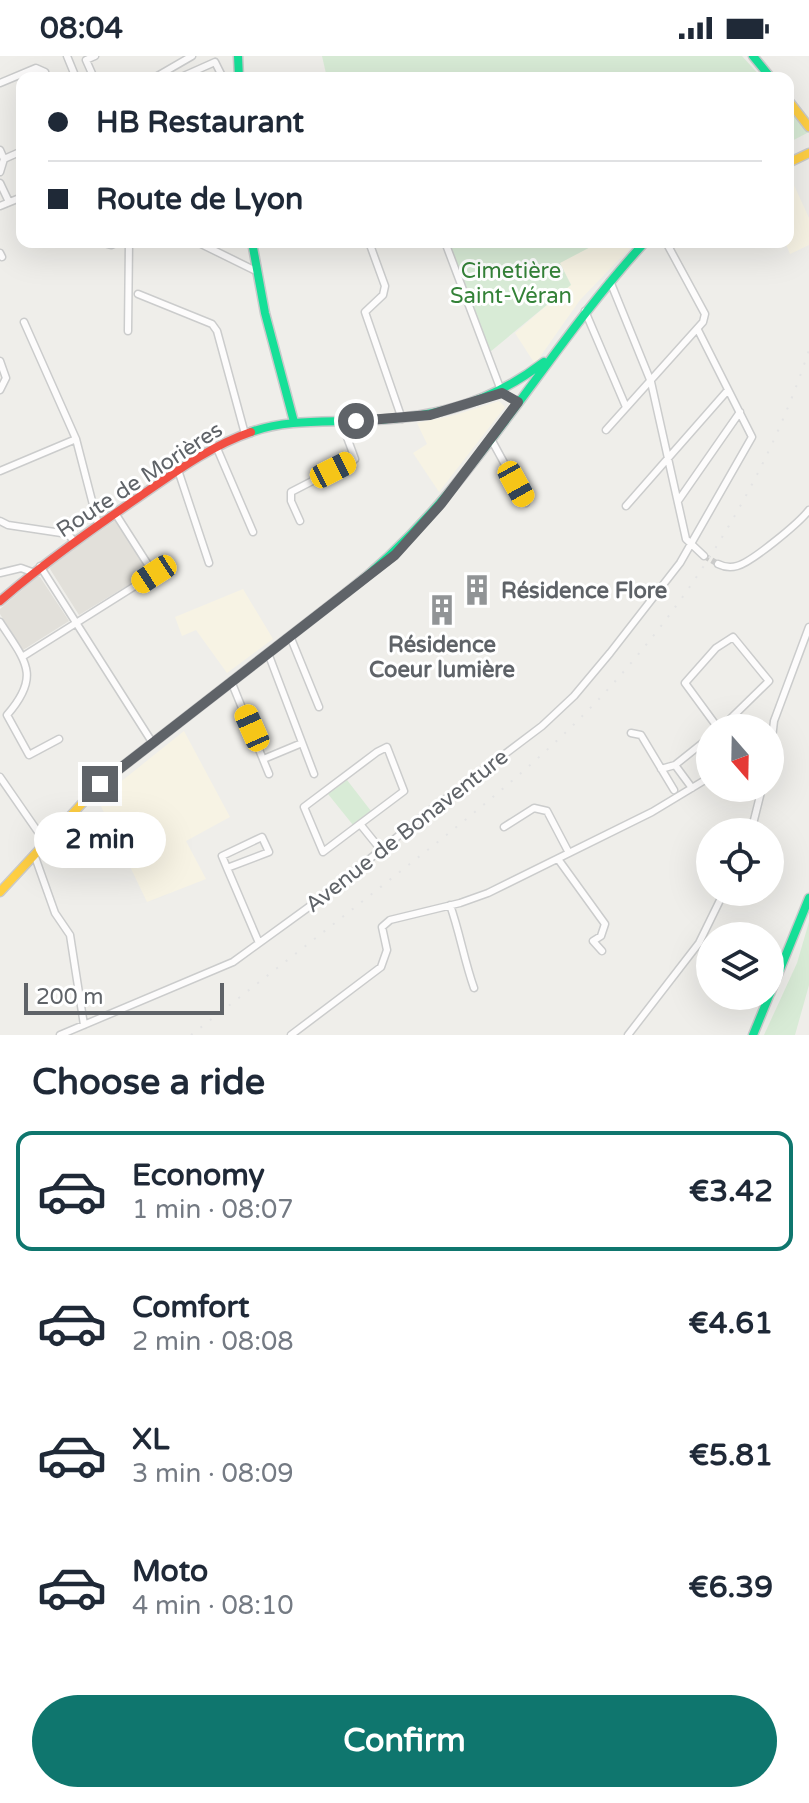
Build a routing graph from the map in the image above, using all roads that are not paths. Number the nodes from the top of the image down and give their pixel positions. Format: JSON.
{"nodes":[{"id":1,"x":95,"y":56,"type":"edge"},
{"id":2,"x":192,"y":56,"type":"edge"},
{"id":3,"x":753,"y":56,"type":"edge"},
{"id":4,"x":26,"y":72,"type":"edge"},
{"id":5,"x":45,"y":72,"type":"edge"},
{"id":6,"x":91,"y":72,"type":"edge"},
{"id":7,"x":164,"y":72,"type":"edge"},
{"id":8,"x":192,"y":72,"type":"edge"},
{"id":9,"x":220,"y":72,"type":"edge"},
{"id":10,"x":766,"y":72,"type":"edge"},
{"id":11,"x":794,"y":108,"type":"edge"},
{"id":12,"x":809,"y":127,"type":"edge"},
{"id":13,"x":0,"y":150,"type":"edge"},
{"id":14,"x":16,"y":154,"type":"edge"},
{"id":15,"x":4,"y":159,"type":"junction"},
{"id":16,"x":0,"y":172,"type":"edge"},
{"id":17,"x":0,"y":183,"type":"edge"},
{"id":18,"x":16,"y":199,"type":"edge"},
{"id":19,"x":9,"y":202,"type":"junction"},
{"id":20,"x":0,"y":206,"type":"edge"},
{"id":21,"x":129,"y":248,"type":"edge"},
{"id":22,"x":209,"y":248,"type":"edge"},
{"id":23,"x":253,"y":248,"type":"edge"},
{"id":24,"x":371,"y":248,"type":"edge"},
{"id":25,"x":447,"y":248,"type":"edge"},
{"id":26,"x":640,"y":248,"type":"edge"},
{"id":27,"x":669,"y":248,"type":"edge"},
{"id":28,"x":256,"y":271,"type":"junction"},
{"id":29,"x":610,"y":281,"type":"junction"},
{"id":30,"x":138,"y":294,"type":"dead end"},
{"id":31,"x":585,"y":311,"type":"junction"},
{"id":32,"x":24,"y":322,"type":"dead end"},
{"id":33,"x":698,"y":330,"type":"junction"},
{"id":34,"x":128,"y":331,"type":"dead end"},
{"id":35,"x":554,"y":353,"type":"junction"},
{"id":36,"x":0,"y":361,"type":"edge"},
{"id":37,"x":651,"y":382,"type":"junction"},
{"id":38,"x":0,"y":390,"type":"edge"},
{"id":39,"x":728,"y":390,"type":"junction"},
{"id":40,"x":502,"y":393,"type":"junction"},
{"id":41,"x":518,"y":402,"type":"junction"},
{"id":42,"x":626,"y":407,"type":"junction"},
{"id":43,"x":740,"y":412,"type":"junction"},
{"id":44,"x":402,"y":419,"type":"junction"},
{"id":45,"x":341,"y":421,"type":"junction"},
{"id":46,"x":294,"y":422,"type":"junction"},
{"id":47,"x":606,"y":430,"type":"dead end"},
{"id":48,"x":245,"y":434,"type":"junction"},
{"id":49,"x":76,"y":439,"type":"junction"},
{"id":50,"x":491,"y":439,"type":"junction"},
{"id":51,"x":216,"y":446,"type":"junction"},
{"id":52,"x":669,"y":457,"type":"junction"},
{"id":53,"x":178,"y":470,"type":"junction"},
{"id":54,"x":0,"y":471,"type":"edge"},
{"id":55,"x":678,"y":502,"type":"junction"},
{"id":56,"x":526,"y":503,"type":"dead end"},
{"id":57,"x":626,"y":506,"type":"dead end"},
{"id":58,"x":809,"y":510,"type":"edge"},
{"id":59,"x":115,"y":513,"type":"junction"},
{"id":60,"x":0,"y":521,"type":"edge"},
{"id":61,"x":300,"y":521,"type":"dead end"},
{"id":62,"x":98,"y":524,"type":"junction"},
{"id":63,"x":253,"y":532,"type":"dead end"},
{"id":64,"x":73,"y":540,"type":"junction"},
{"id":65,"x":691,"y":546,"type":"junction"},
{"id":66,"x":704,"y":556,"type":"tunnel mouth"},
{"id":67,"x":209,"y":563,"type":"dead end"},
{"id":68,"x":718,"y":564,"type":"tunnel mouth"},
{"id":69,"x":40,"y":566,"type":"junction"},
{"id":70,"x":32,"y":572,"type":"junction"},
{"id":71,"x":0,"y":573,"type":"edge"},
{"id":72,"x":0,"y":601,"type":"edge"},
{"id":73,"x":0,"y":622,"type":"edge"},
{"id":74,"x":77,"y":624,"type":"junction"},
{"id":75,"x":809,"y":627,"type":"edge"},
{"id":76,"x":290,"y":636,"type":"junction"},
{"id":77,"x":268,"y":653,"type":"junction"},
{"id":78,"x":22,"y":657,"type":"junction"},
{"id":79,"x":231,"y":681,"type":"junction"},
{"id":80,"x":319,"y":707,"type":"dead end"},
{"id":81,"x":777,"y":714,"type":"edge"},
{"id":82,"x":720,"y":728,"type":"edge"},
{"id":83,"x":631,"y":733,"type":"dead end"},
{"id":84,"x":59,"y":739,"type":"dead end"},
{"id":85,"x":152,"y":742,"type":"junction"},
{"id":86,"x":302,"y":743,"type":"junction"},
{"id":87,"x":696,"y":748,"type":"edge"},
{"id":88,"x":266,"y":758,"type":"dead end"},
{"id":89,"x":675,"y":765,"type":"junction"},
{"id":90,"x":661,"y":769,"type":"junction"},
{"id":91,"x":269,"y":774,"type":"dead end"},
{"id":92,"x":314,"y":774,"type":"dead end"},
{"id":93,"x":0,"y":777,"type":"edge"},
{"id":94,"x":696,"y":786,"type":"edge"},
{"id":95,"x":692,"y":788,"type":"junction"},
{"id":96,"x":674,"y":790,"type":"dead end"},
{"id":97,"x":360,"y":824,"type":"junction"},
{"id":98,"x":504,"y":827,"type":"dead end"},
{"id":99,"x":45,"y":842,"type":"junction"},
{"id":100,"x":381,"y":850,"type":"junction"},
{"id":101,"x":569,"y":853,"type":"junction"},
{"id":102,"x":34,"y":854,"type":"junction"},
{"id":103,"x":558,"y":859,"type":"junction"},
{"id":104,"x":227,"y":868,"type":"junction"},
{"id":105,"x":3,"y":886,"type":"edge"},
{"id":106,"x":809,"y":898,"type":"edge"},
{"id":107,"x":450,"y":905,"type":"junction"},
{"id":108,"x":717,"y":906,"type":"edge"},
{"id":109,"x":259,"y":943,"type":"junction"},
{"id":110,"x":602,"y":951,"type":"dead end"},
{"id":111,"x":784,"y":960,"type":"edge"},
{"id":112,"x":474,"y":988,"type":"dead end"},
{"id":113,"x":764,"y":1010,"type":"edge"},
{"id":114,"x":84,"y":1025,"type":"junction"},
{"id":115,"x":60,"y":1035,"type":"edge"},
{"id":116,"x":291,"y":1035,"type":"edge"},
{"id":117,"x":628,"y":1035,"type":"edge"},
{"id":118,"x":753,"y":1035,"type":"edge"}],
"edges":[{"from":1,"to":6,"type":"street"},
{"from":2,"to":7,"type":"street"},
{"from":3,"to":10,"type":"main road"},
{"from":4,"to":5,"type":"street"},
{"from":8,"to":9,"type":"street"},
{"from":11,"to":12,"type":"main road"},
{"from":13,"to":15,"type":"street"},
{"from":14,"to":15,"type":"street"},
{"from":15,"to":16,"type":"street"},
{"from":17,"to":19,"type":"street"},
{"from":18,"to":19,"type":"street"},
{"from":19,"to":20,"type":"street"},
{"from":21,"to":34,"type":"street"},
{"from":22,"to":28,"type":"street"},
{"from":23,"to":28,"type":"main road"},
{"from":24,"to":44,"type":"street"},
{"from":25,"to":40,"type":"street"},
{"from":26,"to":29,"type":"main road"},
{"from":27,"to":33,"type":"street"},
{"from":28,"to":46,"type":"main road"},
{"from":29,"to":31,"type":"main road"},
{"from":29,"to":37,"type":"street"},
{"from":30,"to":48,"type":"street"},
{"from":31,"to":35,"type":"main road"},
{"from":31,"to":42,"type":"street"},
{"from":32,"to":49,"type":"street"},
{"from":33,"to":37,"type":"street"},
{"from":33,"to":39,"type":"street"},
{"from":35,"to":40,"type":"main road","name":"Route de Morières"},
{"from":35,"to":41,"type":"main road"},
{"from":36,"to":38,"type":"street"},
{"from":37,"to":42,"type":"street"},
{"from":37,"to":52,"type":"street"},
{"from":39,"to":43,"type":"street"},
{"from":39,"to":52,"type":"street"},
{"from":40,"to":41,"type":"main road"},
{"from":40,"to":44,"type":"main road","name":"Route de Morières"},
{"from":41,"to":50,"type":"main road"},
{"from":42,"to":47,"type":"street"},
{"from":43,"to":55,"type":"street"},
{"from":43,"to":65,"type":"street","name":"Avenue de Bonaventure"},
{"from":44,"to":45,"type":"main road","name":"Route de Morières"},
{"from":45,"to":46,"type":"main road","name":"Route de Morières"},
{"from":45,"to":61,"type":"street"},
{"from":46,"to":48,"type":"main road","name":"Route de Morières"},
{"from":48,"to":51,"type":"main road","name":"Route de Morières"},
{"from":49,"to":54,"type":"street"},
{"from":49,"to":62,"type":"street"},
{"from":50,"to":56,"type":"street"},
{"from":50,"to":76,"type":"main road"},
{"from":51,"to":53,"type":"main road","name":"Route de Morières"},
{"from":51,"to":63,"type":"street"},
{"from":52,"to":55,"type":"street"},
{"from":52,"to":57,"type":"street"},
{"from":53,"to":59,"type":"main road","name":"Route de Morières"},
{"from":53,"to":67,"type":"street"},
{"from":55,"to":65,"type":"street"},
{"from":58,"to":68,"type":"street"},
{"from":59,"to":62,"type":"main road","name":"Route de Morières"},
{"from":59,"to":74,"type":"street"},
{"from":60,"to":64,"type":"street"},
{"from":62,"to":64,"type":"main road","name":"Route de Morières"},
{"from":64,"to":69,"type":"main road","name":"Route de Morières"},
{"from":65,"to":66,"type":"street"},
{"from":65,"to":100,"type":"street","name":"Avenue de Bonaventure"},
{"from":69,"to":70,"type":"main road","name":"Route de Morières"},
{"from":69,"to":74,"type":"street"},
{"from":70,"to":71,"type":"street"},
{"from":70,"to":72,"type":"main road","name":"Route de Morières"},
{"from":73,"to":78,"type":"street"},
{"from":74,"to":78,"type":"street"},
{"from":74,"to":85,"type":"street"},
{"from":75,"to":81,"type":"street"},
{"from":76,"to":77,"type":"main road"},
{"from":76,"to":80,"type":"street"},
{"from":77,"to":79,"type":"main road"},
{"from":77,"to":86,"type":"street"},
{"from":78,"to":84,"type":"street"},
{"from":79,"to":85,"type":"main road"},
{"from":79,"to":91,"type":"street"},
{"from":82,"to":82,"type":"street"},
{"from":83,"to":90,"type":"street"},
{"from":85,"to":99,"type":"main road"},
{"from":86,"to":88,"type":"street"},
{"from":86,"to":92,"type":"street"},
{"from":87,"to":89,"type":"street"},
{"from":89,"to":90,"type":"street"},
{"from":89,"to":95,"type":"street"},
{"from":90,"to":96,"type":"street"},
{"from":93,"to":99,"type":"street"},
{"from":94,"to":95,"type":"street"},
{"from":95,"to":101,"type":"street"},
{"from":97,"to":97,"type":"street"},
{"from":97,"to":100,"type":"street"},
{"from":98,"to":101,"type":"street"},
{"from":99,"to":102,"type":"main road"},
{"from":100,"to":109,"type":"street","name":"Avenue de Bonaventure"},
{"from":101,"to":103,"type":"street"},
{"from":102,"to":105,"type":"main road"},
{"from":102,"to":114,"type":"street"},
{"from":103,"to":107,"type":"street"},
{"from":103,"to":110,"type":"street"},
{"from":104,"to":104,"type":"street"},
{"from":104,"to":109,"type":"street"},
{"from":106,"to":111,"type":"main road"},
{"from":107,"to":112,"type":"street"},
{"from":107,"to":116,"type":"street"},
{"from":108,"to":117,"type":"street"},
{"from":109,"to":114,"type":"street","name":"Avenue de Bonaventure"},
{"from":113,"to":118,"type":"main road"},
{"from":114,"to":115,"type":"street","name":"Avenue de Bonaventure"}]}
